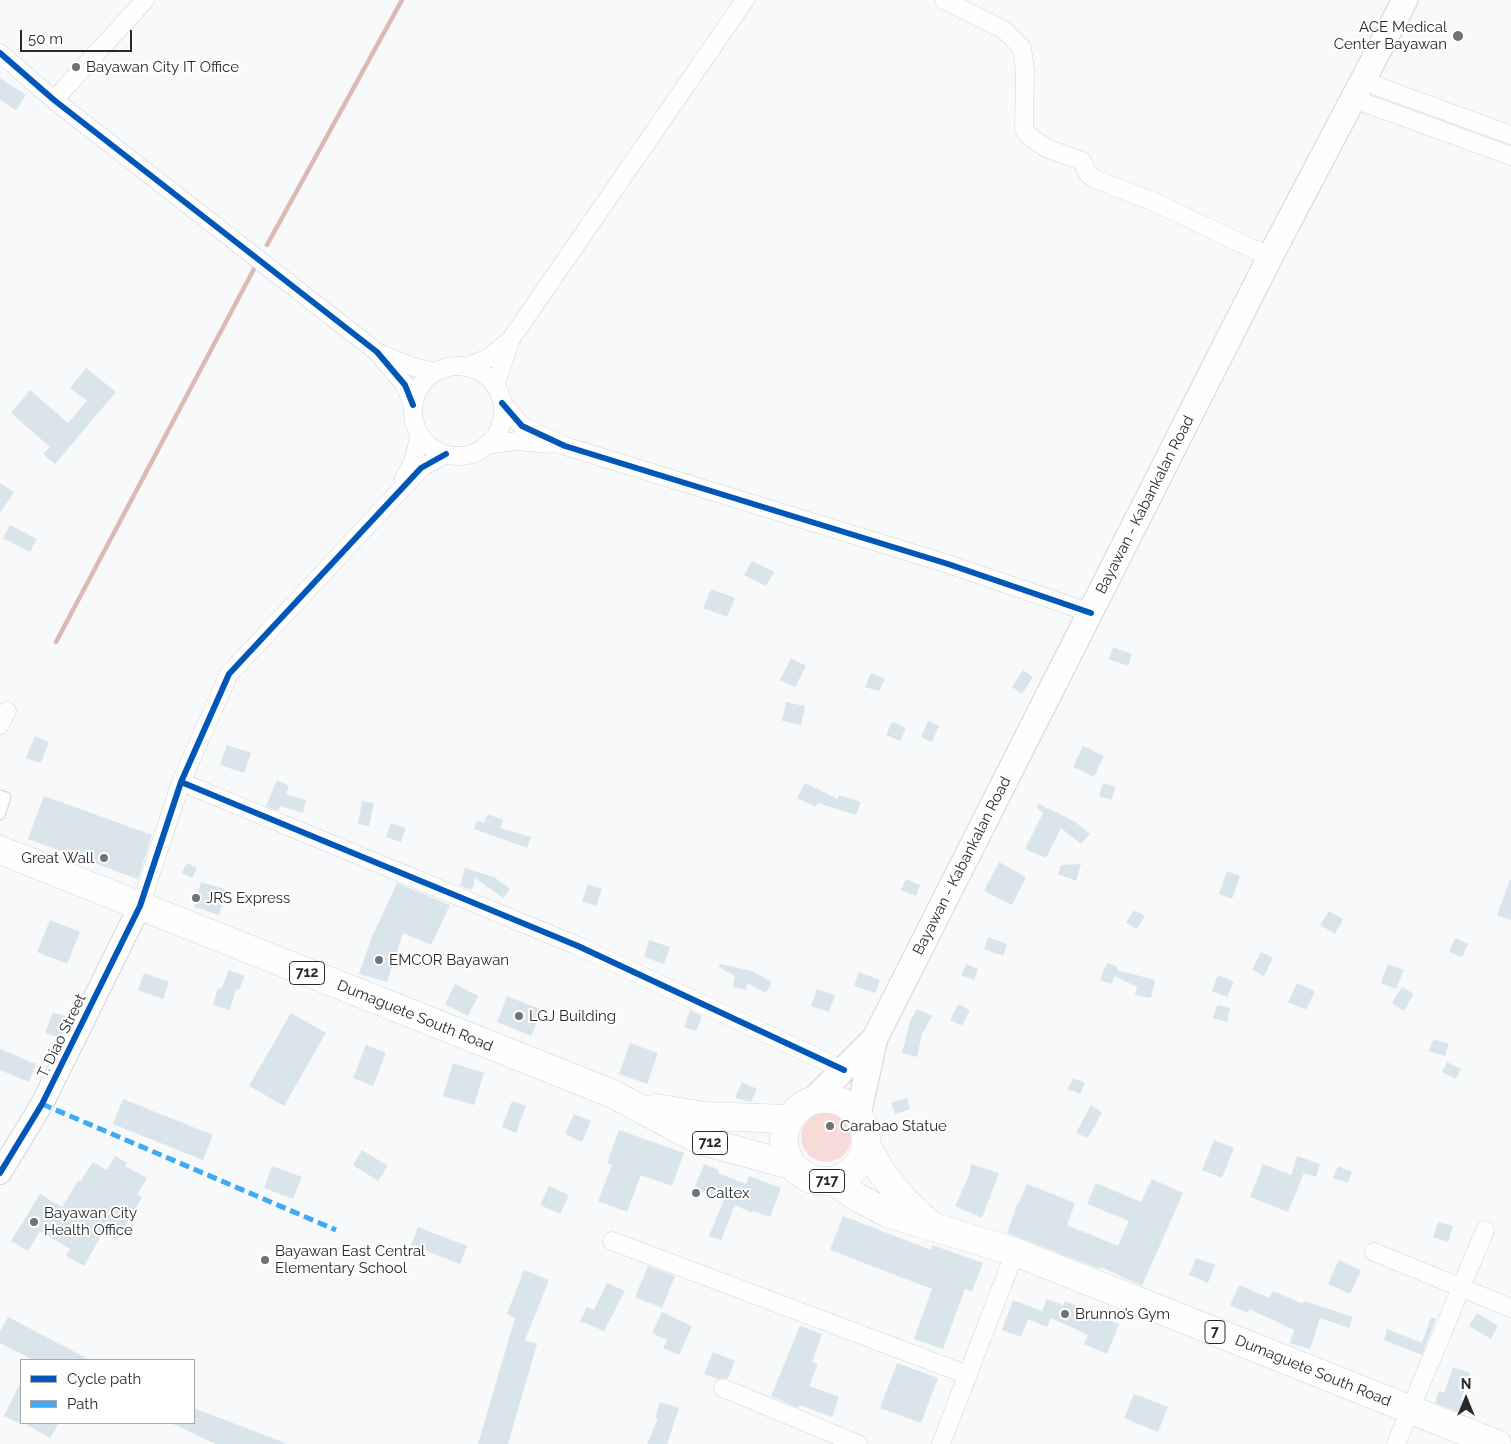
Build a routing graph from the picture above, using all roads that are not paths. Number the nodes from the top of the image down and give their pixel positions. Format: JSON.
{"nodes":[{"id":1,"x":145,"y":0,"type":"edge"},
{"id":2,"x":745,"y":0,"type":"edge"},
{"id":3,"x":944,"y":0,"type":"edge"},
{"id":4,"x":1405,"y":0,"type":"edge"},
{"id":5,"x":0,"y":53,"type":"edge"},
{"id":6,"x":1359,"y":90,"type":"junction"},
{"id":7,"x":54,"y":100,"type":"junction"},
{"id":8,"x":1511,"y":135,"type":"edge"},
{"id":9,"x":1511,"y":156,"type":"edge"},
{"id":10,"x":1270,"y":257,"type":"junction"},
{"id":11,"x":511,"y":338,"type":"junction"},
{"id":12,"x":376,"y":352,"type":"junction"},
{"id":13,"x":465,"y":367,"type":"junction"},
{"id":14,"x":436,"y":372,"type":"junction"},
{"id":15,"x":499,"y":395,"type":"junction"},
{"id":16,"x":414,"y":404,"type":"junction"},
{"id":17,"x":420,"y":435,"type":"junction"},
{"id":18,"x":486,"y":445,"type":"junction"},
{"id":19,"x":565,"y":446,"type":"junction"},
{"id":20,"x":446,"y":454,"type":"junction"},
{"id":21,"x":397,"y":493,"type":"junction"},
{"id":22,"x":1091,"y":613,"type":"junction"},
{"id":23,"x":182,"y":782,"type":"junction"},
{"id":24,"x":0,"y":794,"type":"edge"},
{"id":25,"x":0,"y":815,"type":"edge"},
{"id":26,"x":0,"y":850,"type":"edge"},
{"id":27,"x":140,"y":906,"type":"junction"},
{"id":28,"x":876,"y":1038,"type":"junction"},
{"id":29,"x":844,"y":1070,"type":"junction"},
{"id":30,"x":814,"y":1099,"type":"junction"},
{"id":31,"x":635,"y":1104,"type":"junction"},
{"id":32,"x":858,"y":1115,"type":"junction"},
{"id":33,"x":788,"y":1119,"type":"junction"},
{"id":34,"x":866,"y":1145,"type":"junction"},
{"id":35,"x":791,"y":1165,"type":"junction"},
{"id":36,"x":0,"y":1173,"type":"edge"},
{"id":37,"x":835,"y":1182,"type":"junction"},
{"id":38,"x":932,"y":1227,"type":"junction"},
{"id":39,"x":1485,"y":1230,"type":"dead end"},
{"id":40,"x":612,"y":1241,"type":"dead end"},
{"id":41,"x":1015,"y":1252,"type":"junction"},
{"id":42,"x":1374,"y":1252,"type":"dead end"},
{"id":43,"x":1462,"y":1287,"type":"junction"},
{"id":44,"x":1511,"y":1308,"type":"edge"},
{"id":45,"x":968,"y":1375,"type":"junction"},
{"id":46,"x":723,"y":1388,"type":"dead end"},
{"id":47,"x":1410,"y":1410,"type":"junction"},
{"id":48,"x":858,"y":1444,"type":"edge"},
{"id":49,"x":942,"y":1444,"type":"edge"},
{"id":50,"x":1396,"y":1444,"type":"edge"},
{"id":51,"x":1497,"y":1444,"type":"edge"}],
"edges":[{"from":1,"to":7,"type":"street"},
{"from":2,"to":11,"type":"street"},
{"from":3,"to":10,"type":"street"},
{"from":4,"to":6,"type":"main road","name":"Bayawan - Kabankalan Road"},
{"from":5,"to":7,"type":"street"},
{"from":6,"to":8,"type":"street"},
{"from":6,"to":9,"type":"street"},
{"from":6,"to":10,"type":"main road","name":"Bayawan - Kabankalan Road"},
{"from":7,"to":12,"type":"street"},
{"from":10,"to":22,"type":"main road","name":"Bayawan - Kabankalan Road"},
{"from":11,"to":13,"type":"street"},
{"from":11,"to":15,"type":"street"},
{"from":12,"to":14,"type":"street"},
{"from":12,"to":16,"type":"street"},
{"from":13,"to":14,"type":"street"},
{"from":13,"to":15,"type":"street"},
{"from":14,"to":16,"type":"street"},
{"from":15,"to":18,"type":"street"},
{"from":15,"to":19,"type":"street"},
{"from":16,"to":17,"type":"street"},
{"from":17,"to":20,"type":"street"},
{"from":17,"to":21,"type":"street"},
{"from":18,"to":19,"type":"street"},
{"from":18,"to":20,"type":"street"},
{"from":19,"to":22,"type":"street"},
{"from":20,"to":21,"type":"street"},
{"from":21,"to":23,"type":"street"},
{"from":22,"to":28,"type":"main road","name":"Bayawan - Kabankalan Road"},
{"from":23,"to":27,"type":"street"},
{"from":23,"to":29,"type":"street"},
{"from":24,"to":25,"type":"lane"},
{"from":26,"to":27,"type":"highway","name":"Dumaguete South Road","number":"712"},
{"from":27,"to":31,"type":"highway","name":"Dumaguete South Road","number":"712"},
{"from":27,"to":36,"type":"street","name":"T. Diao Street"},
{"from":28,"to":29,"type":"main road","name":"Bayawan - Kabankalan Road"},
{"from":28,"to":32,"type":"main road","name":"Bayawan - Kabankalan Road"},
{"from":29,"to":30,"type":"main road","name":"Bayawan - Kabankalan Road"},
{"from":30,"to":32,"type":"highway"},
{"from":30,"to":33,"type":"highway"},
{"from":31,"to":33,"type":"highway","name":"Dumaguete South Road","number":"712"},
{"from":31,"to":35,"type":"highway","name":"Dumaguete South Road","number":"712"},
{"from":32,"to":34,"type":"highway"},
{"from":33,"to":35,"type":"highway","number":"717"},
{"from":34,"to":37,"type":"highway","number":"717"},
{"from":34,"to":38,"type":"highway","name":"Dumaguete South Road","number":"7"},
{"from":35,"to":37,"type":"highway","number":"717"},
{"from":37,"to":38,"type":"highway","name":"Dumaguete South Road","number":"7"},
{"from":38,"to":41,"type":"highway","name":"Dumaguete South Road","number":"7"},
{"from":39,"to":43,"type":"street"},
{"from":40,"to":45,"type":"street"},
{"from":41,"to":45,"type":"street"},
{"from":41,"to":47,"type":"highway","name":"Dumaguete South Road","number":"7"},
{"from":42,"to":43,"type":"street"},
{"from":43,"to":44,"type":"street"},
{"from":43,"to":47,"type":"street"},
{"from":45,"to":49,"type":"street"},
{"from":46,"to":48,"type":"street"},
{"from":47,"to":50,"type":"street"},
{"from":47,"to":51,"type":"highway","name":"Dumaguete South Road","number":"7"}]}
